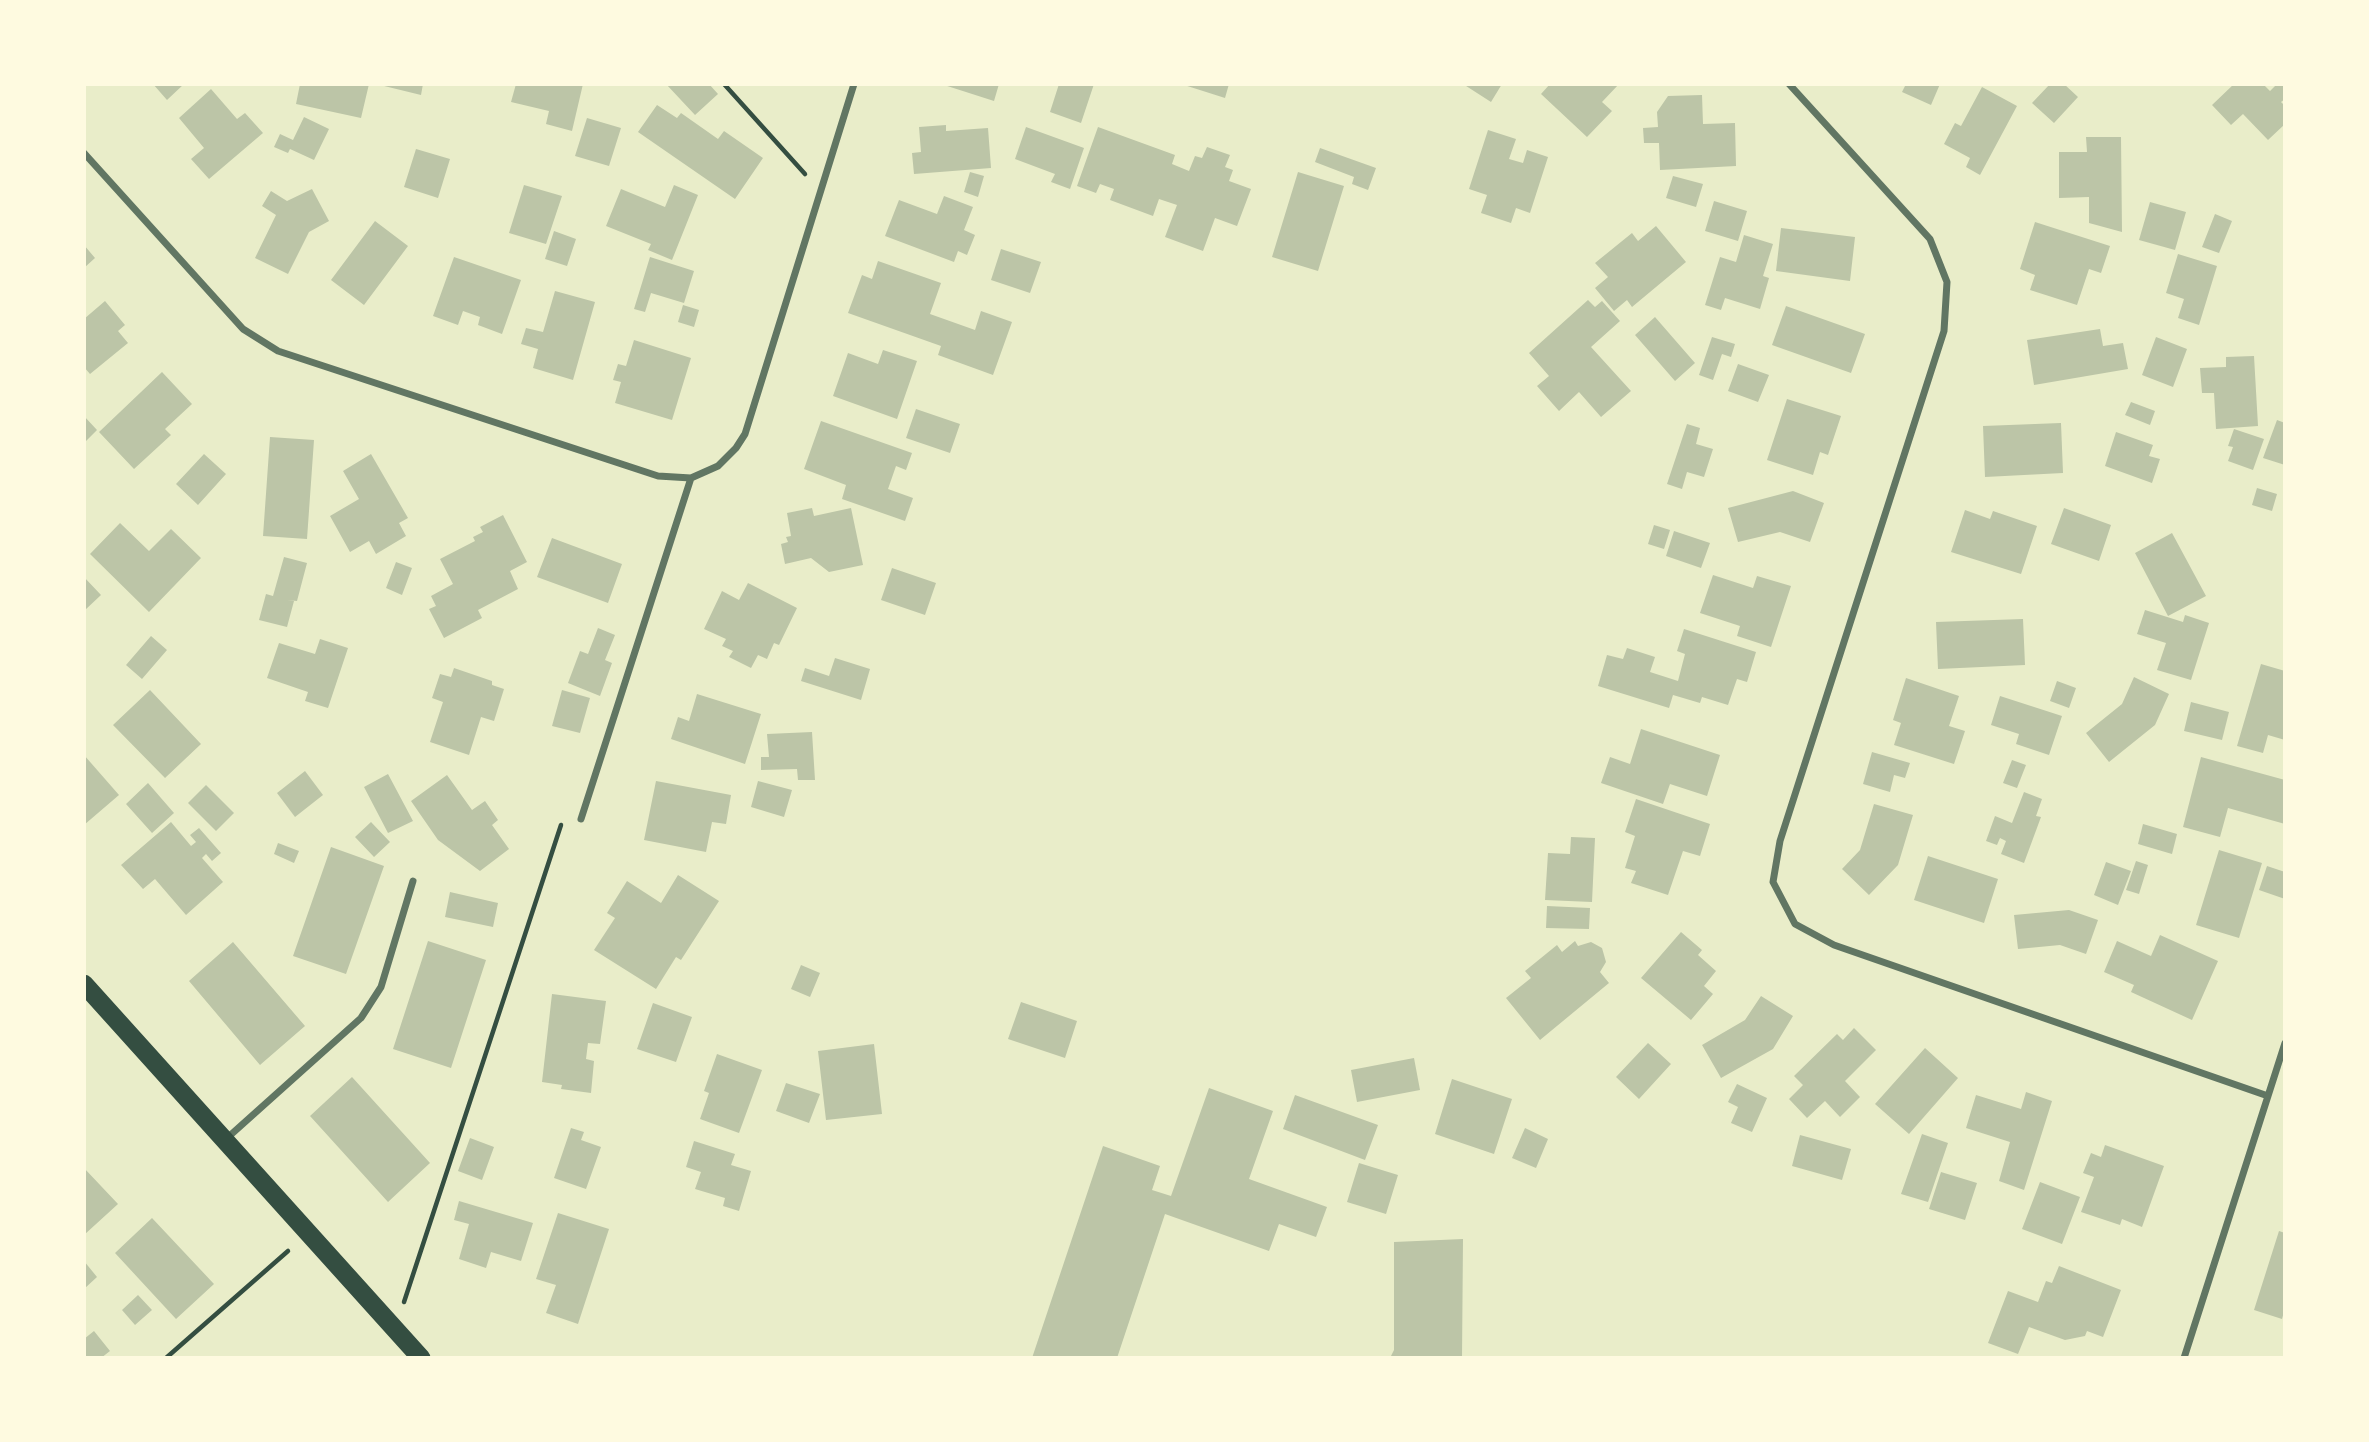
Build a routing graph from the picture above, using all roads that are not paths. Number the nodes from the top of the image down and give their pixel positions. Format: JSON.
{"nodes":[{"id":1,"x":854,"y":84,"type":"edge"},
{"id":2,"x":1789,"y":84,"type":"edge"},
{"id":3,"x":84,"y":153,"type":"edge"},
{"id":4,"x":691,"y":478,"type":"junction"},
{"id":5,"x":581,"y":819,"type":"road end"},
{"id":6,"x":413,"y":881,"type":"dead end"},
{"id":7,"x":86,"y":990,"type":"edge"},
{"id":8,"x":2285,"y":1043,"type":"edge"},
{"id":9,"x":2268,"y":1096,"type":"junction"},
{"id":10,"x":225,"y":1139,"type":"junction"},
{"id":11,"x":421,"y":1358,"type":"edge"},
{"id":12,"x":2184,"y":1358,"type":"edge"}],
"edges":[{"from":1,"to":4,"type":"street"},
{"from":2,"to":9,"type":"street"},
{"from":3,"to":4,"type":"street"},
{"from":4,"to":5,"type":"street"},
{"from":6,"to":10,"type":"street"},
{"from":7,"to":10,"type":"highway"},
{"from":8,"to":9,"type":"street"},
{"from":9,"to":12,"type":"street"},
{"from":10,"to":11,"type":"highway"}]}
